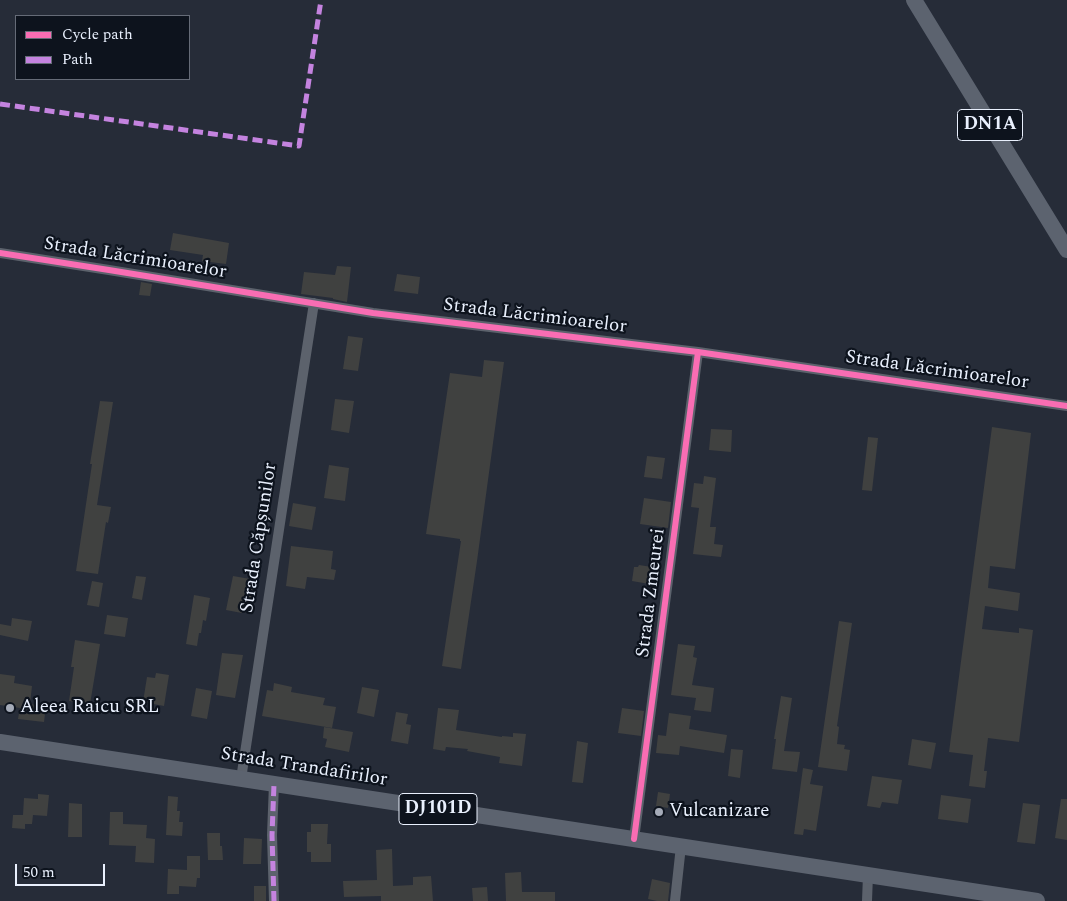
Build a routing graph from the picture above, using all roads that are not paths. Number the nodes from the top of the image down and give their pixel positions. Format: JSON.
{"nodes":[{"id":1,"x":914,"y":0,"type":"edge"},
{"id":2,"x":1067,"y":250,"type":"edge"},
{"id":3,"x":0,"y":253,"type":"edge"},
{"id":4,"x":314,"y":303,"type":"junction"},
{"id":5,"x":698,"y":352,"type":"junction"},
{"id":6,"x":1067,"y":406,"type":"edge"},
{"id":7,"x":0,"y":742,"type":"edge"},
{"id":8,"x":241,"y":779,"type":"junction"},
{"id":9,"x":274,"y":784,"type":"junction"},
{"id":10,"x":634,"y":839,"type":"junction"},
{"id":11,"x":681,"y":846,"type":"junction"},
{"id":12,"x":868,"y":875,"type":"junction"},
{"id":13,"x":274,"y":901,"type":"edge"},
{"id":14,"x":675,"y":901,"type":"edge"},
{"id":15,"x":867,"y":901,"type":"edge"},
{"id":16,"x":1037,"y":901,"type":"edge"}],
"edges":[{"from":1,"to":2,"type":"main road","number":"DN1A"},
{"from":3,"to":4,"type":"street","name":"Strada Lăcrimioarelor"},
{"from":4,"to":5,"type":"street","name":"Strada Lăcrimioarelor"},
{"from":4,"to":8,"type":"street","name":"Strada Căpșunilor"},
{"from":5,"to":6,"type":"street","name":"Strada Lăcrimioarelor"},
{"from":5,"to":10,"type":"street","name":"Strada Zmeurei"},
{"from":7,"to":8,"type":"main road","name":"Strada Trandafirilor","number":"DJ101D"},
{"from":8,"to":9,"type":"main road","name":"Strada Trandafirilor","number":"DJ101D"},
{"from":9,"to":10,"type":"main road","name":"Strada Trandafirilor","number":"DJ101D"},
{"from":9,"to":13,"type":"street"},
{"from":10,"to":11,"type":"main road","name":"Strada Trandafirilor","number":"DJ101D"},
{"from":11,"to":12,"type":"main road","name":"Strada Trandafirilor","number":"DJ101D"},
{"from":11,"to":14,"type":"street"},
{"from":12,"to":15,"type":"street"},
{"from":12,"to":16,"type":"main road","number":"DJ101D"}]}
